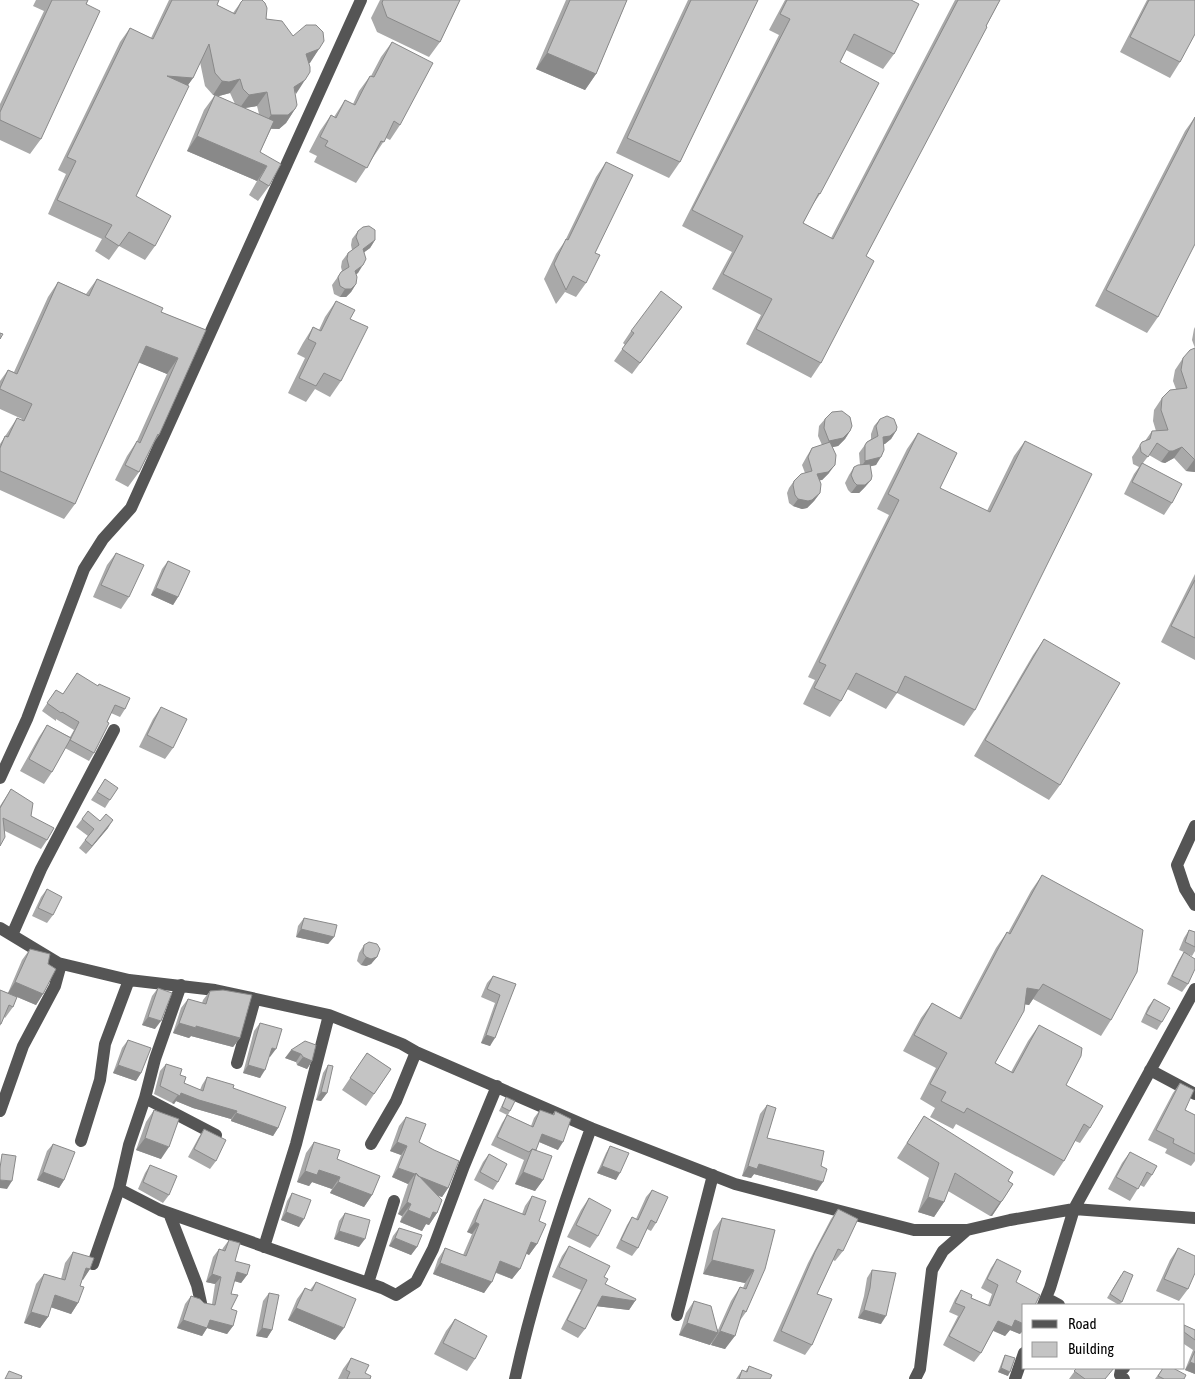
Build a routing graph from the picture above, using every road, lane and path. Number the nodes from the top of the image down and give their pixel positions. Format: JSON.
{"nodes":[{"id":1,"x":361,"y":0,"type":"edge"},
{"id":2,"x":114,"y":730,"type":"dead end"},
{"id":3,"x":0,"y":778,"type":"edge"},
{"id":4,"x":1195,"y":826,"type":"edge"},
{"id":5,"x":1195,"y":905,"type":"edge"},
{"id":6,"x":0,"y":928,"type":"edge"},
{"id":7,"x":12,"y":935,"type":"junction"},
{"id":8,"x":61,"y":964,"type":"junction"},
{"id":9,"x":129,"y":980,"type":"junction"},
{"id":10,"x":181,"y":985,"type":"junction"},
{"id":11,"x":1195,"y":988,"type":"edge"},
{"id":12,"x":255,"y":999,"type":"junction"},
{"id":13,"x":329,"y":1015,"type":"junction"},
{"id":14,"x":416,"y":1052,"type":"junction"},
{"id":15,"x":237,"y":1063,"type":"dead end"},
{"id":16,"x":1150,"y":1070,"type":"junction"},
{"id":17,"x":496,"y":1086,"type":"junction"},
{"id":18,"x":1195,"y":1094,"type":"edge"},
{"id":19,"x":145,"y":1098,"type":"junction"},
{"id":20,"x":0,"y":1111,"type":"edge"},
{"id":21,"x":591,"y":1128,"type":"junction"},
{"id":22,"x":216,"y":1135,"type":"edge"},
{"id":23,"x":81,"y":1141,"type":"dead end"},
{"id":24,"x":371,"y":1144,"type":"dead end"},
{"id":25,"x":713,"y":1175,"type":"junction"},
{"id":26,"x":119,"y":1189,"type":"junction"},
{"id":27,"x":394,"y":1200,"type":"dead end"},
{"id":28,"x":1074,"y":1209,"type":"junction"},
{"id":29,"x":169,"y":1213,"type":"junction"},
{"id":30,"x":1195,"y":1218,"type":"edge"},
{"id":31,"x":967,"y":1230,"type":"junction"},
{"id":32,"x":264,"y":1247,"type":"junction"},
{"id":33,"x":93,"y":1264,"type":"edge"},
{"id":34,"x":368,"y":1283,"type":"junction"},
{"id":35,"x":1045,"y":1301,"type":"edge"},
{"id":36,"x":201,"y":1303,"type":"edge"},
{"id":37,"x":677,"y":1315,"type":"dead end"},
{"id":38,"x":1022,"y":1359,"type":"edge"},
{"id":39,"x":1122,"y":1369,"type":"edge"},
{"id":40,"x":515,"y":1379,"type":"edge"},
{"id":41,"x":915,"y":1379,"type":"edge"},
{"id":42,"x":1015,"y":1379,"type":"edge"},
{"id":43,"x":1124,"y":1379,"type":"edge"}],
"edges":[{"from":1,"to":3,"type":"street"},
{"from":2,"to":7,"type":"street"},
{"from":4,"to":5,"type":"street"},
{"from":6,"to":7,"type":"street"},
{"from":7,"to":8,"type":"street"},
{"from":8,"to":9,"type":"street"},
{"from":8,"to":20,"type":"street"},
{"from":9,"to":10,"type":"street"},
{"from":9,"to":23,"type":"street"},
{"from":10,"to":12,"type":"street"},
{"from":10,"to":19,"type":"street"},
{"from":11,"to":16,"type":"street"},
{"from":12,"to":13,"type":"street"},
{"from":12,"to":15,"type":"street"},
{"from":13,"to":14,"type":"street"},
{"from":13,"to":32,"type":"street"},
{"from":14,"to":17,"type":"street"},
{"from":14,"to":24,"type":"street"},
{"from":16,"to":18,"type":"street"},
{"from":16,"to":28,"type":"street"},
{"from":17,"to":21,"type":"street"},
{"from":17,"to":34,"type":"street"},
{"from":19,"to":22,"type":"street"},
{"from":19,"to":26,"type":"street"},
{"from":21,"to":25,"type":"street"},
{"from":21,"to":40,"type":"street"},
{"from":25,"to":31,"type":"street"},
{"from":25,"to":37,"type":"street"},
{"from":26,"to":29,"type":"street"},
{"from":26,"to":33,"type":"street"},
{"from":27,"to":34,"type":"street"},
{"from":28,"to":30,"type":"street"},
{"from":28,"to":31,"type":"street"},
{"from":28,"to":35,"type":"street"},
{"from":29,"to":32,"type":"street"},
{"from":29,"to":36,"type":"street"},
{"from":31,"to":41,"type":"street"},
{"from":32,"to":34,"type":"street"},
{"from":38,"to":42,"type":"street"},
{"from":39,"to":43,"type":"street"}]}
